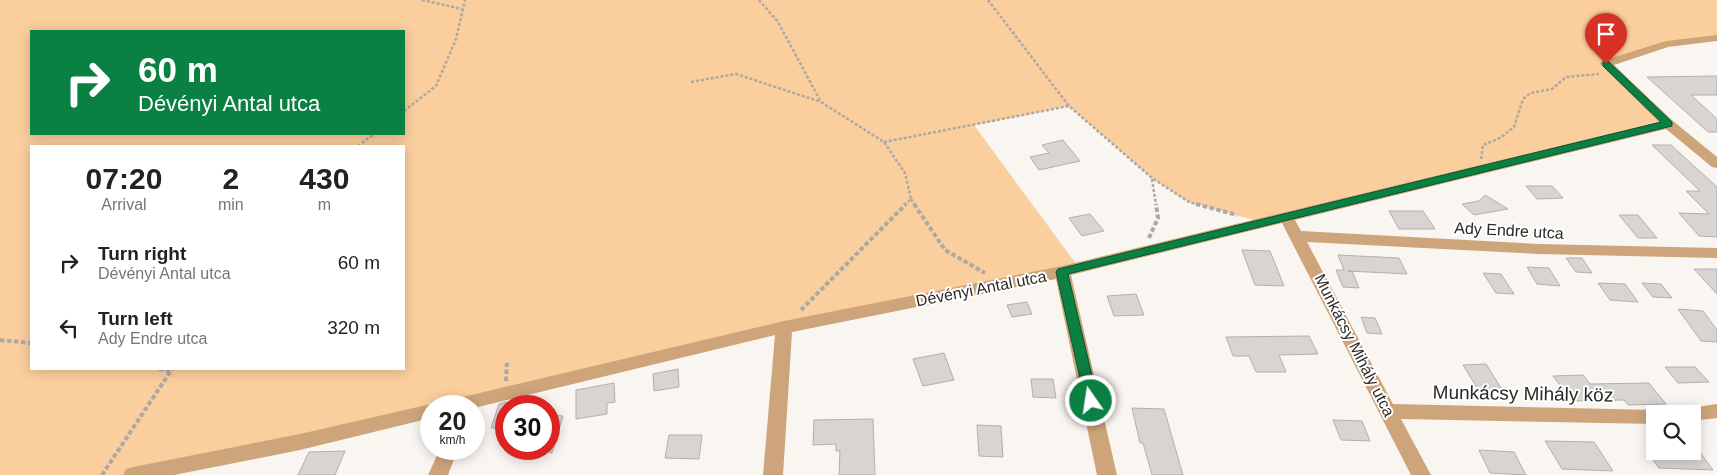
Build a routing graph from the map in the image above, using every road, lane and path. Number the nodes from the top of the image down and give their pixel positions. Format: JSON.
{"nodes":[{"id":1,"x":422,"y":0,"type":"edge"},
{"id":2,"x":465,"y":0,"type":"edge"},
{"id":3,"x":759,"y":0,"type":"edge"},
{"id":4,"x":988,"y":0,"type":"edge"},
{"id":5,"x":462,"y":9,"type":"junction"},
{"id":6,"x":1717,"y":38,"type":"edge"},
{"id":7,"x":1611,"y":69,"type":"junction"},
{"id":8,"x":691,"y":82,"type":"dead end"},
{"id":9,"x":822,"y":102,"type":"junction"},
{"id":10,"x":1069,"y":106,"type":"junction"},
{"id":11,"x":405,"y":109,"type":"edge"},
{"id":12,"x":1668,"y":124,"type":"junction"},
{"id":13,"x":373,"y":135,"type":"edge"},
{"id":14,"x":884,"y":142,"type":"junction"},
{"id":15,"x":359,"y":145,"type":"edge"},
{"id":16,"x":1717,"y":164,"type":"edge"},
{"id":17,"x":1478,"y":169,"type":"junction"},
{"id":18,"x":1152,"y":178,"type":"junction"},
{"id":19,"x":911,"y":200,"type":"junction"},
{"id":20,"x":1286,"y":216,"type":"junction"},
{"id":21,"x":1262,"y":222,"type":"junction"},
{"id":22,"x":1299,"y":236,"type":"junction"},
{"id":23,"x":1144,"y":252,"type":"junction"},
{"id":24,"x":1717,"y":253,"type":"edge"},
{"id":25,"x":1062,"y":272,"type":"junction"},
{"id":26,"x":1002,"y":284,"type":"junction"},
{"id":27,"x":784,"y":327,"type":"junction"},
{"id":28,"x":0,"y":340,"type":"edge"},
{"id":29,"x":30,"y":343,"type":"edge"},
{"id":30,"x":171,"y":370,"type":"edge"},
{"id":31,"x":485,"y":399,"type":"edge"},
{"id":32,"x":1389,"y":411,"type":"junction"},
{"id":33,"x":1717,"y":411,"type":"edge"},
{"id":34,"x":1701,"y":413,"type":"edge"},
{"id":35,"x":420,"y":414,"type":"edge"},
{"id":36,"x":1646,"y":417,"type":"edge"},
{"id":37,"x":444,"y":460,"type":"edge"},
{"id":38,"x":102,"y":475,"type":"edge"},
{"id":39,"x":133,"y":475,"type":"edge"},
{"id":40,"x":438,"y":475,"type":"edge"},
{"id":41,"x":773,"y":475,"type":"edge"},
{"id":42,"x":1107,"y":475,"type":"edge"},
{"id":43,"x":1421,"y":475,"type":"edge"}],
"edges":[{"from":1,"to":5,"type":"path"},
{"from":2,"to":5,"type":"path"},
{"from":3,"to":9,"type":"path"},
{"from":4,"to":10,"type":"path"},
{"from":5,"to":11,"type":"path"},
{"from":6,"to":7,"type":"street"},
{"from":7,"to":12,"type":"street"},
{"from":7,"to":17,"type":"path"},
{"from":8,"to":9,"type":"path"},
{"from":9,"to":14,"type":"path"},
{"from":10,"to":14,"type":"path"},
{"from":10,"to":18,"type":"path"},
{"from":12,"to":16,"type":"street"},
{"from":12,"to":17,"type":"street","name":"Dévényi Antal utca"},
{"from":13,"to":15,"type":"path"},
{"from":14,"to":19,"type":"path"},
{"from":17,"to":20,"type":"street","name":"Dévényi Antal utca"},
{"from":18,"to":21,"type":"path"},
{"from":18,"to":23,"type":"path"},
{"from":19,"to":26,"type":"path"},
{"from":19,"to":27,"type":"path"},
{"from":20,"to":21,"type":"street","name":"Dévényi Antal utca"},
{"from":20,"to":22,"type":"street","name":"Munkácsy Mihály utca"},
{"from":21,"to":23,"type":"street","name":"Dévényi Antal utca"},
{"from":22,"to":24,"type":"street","name":"Ady Endre utca"},
{"from":22,"to":32,"type":"street","name":"Munkácsy Mihály utca"},
{"from":23,"to":25,"type":"street","name":"Dévényi Antal utca"},
{"from":25,"to":26,"type":"street","name":"Dévényi Antal utca"},
{"from":25,"to":42,"type":"street"},
{"from":26,"to":27,"type":"street","name":"Dévényi Antal utca"},
{"from":27,"to":31,"type":"street","name":"Dévényi Antal utca"},
{"from":27,"to":41,"type":"street"},
{"from":28,"to":29,"type":"path"},
{"from":30,"to":38,"type":"path"},
{"from":32,"to":36,"type":"street","name":"Munkácsy Mihály köz"},
{"from":32,"to":43,"type":"street","name":"Munkácsy Mihály utca"},
{"from":33,"to":34,"type":"street"},
{"from":35,"to":39,"type":"street"},
{"from":37,"to":40,"type":"street"}]}
